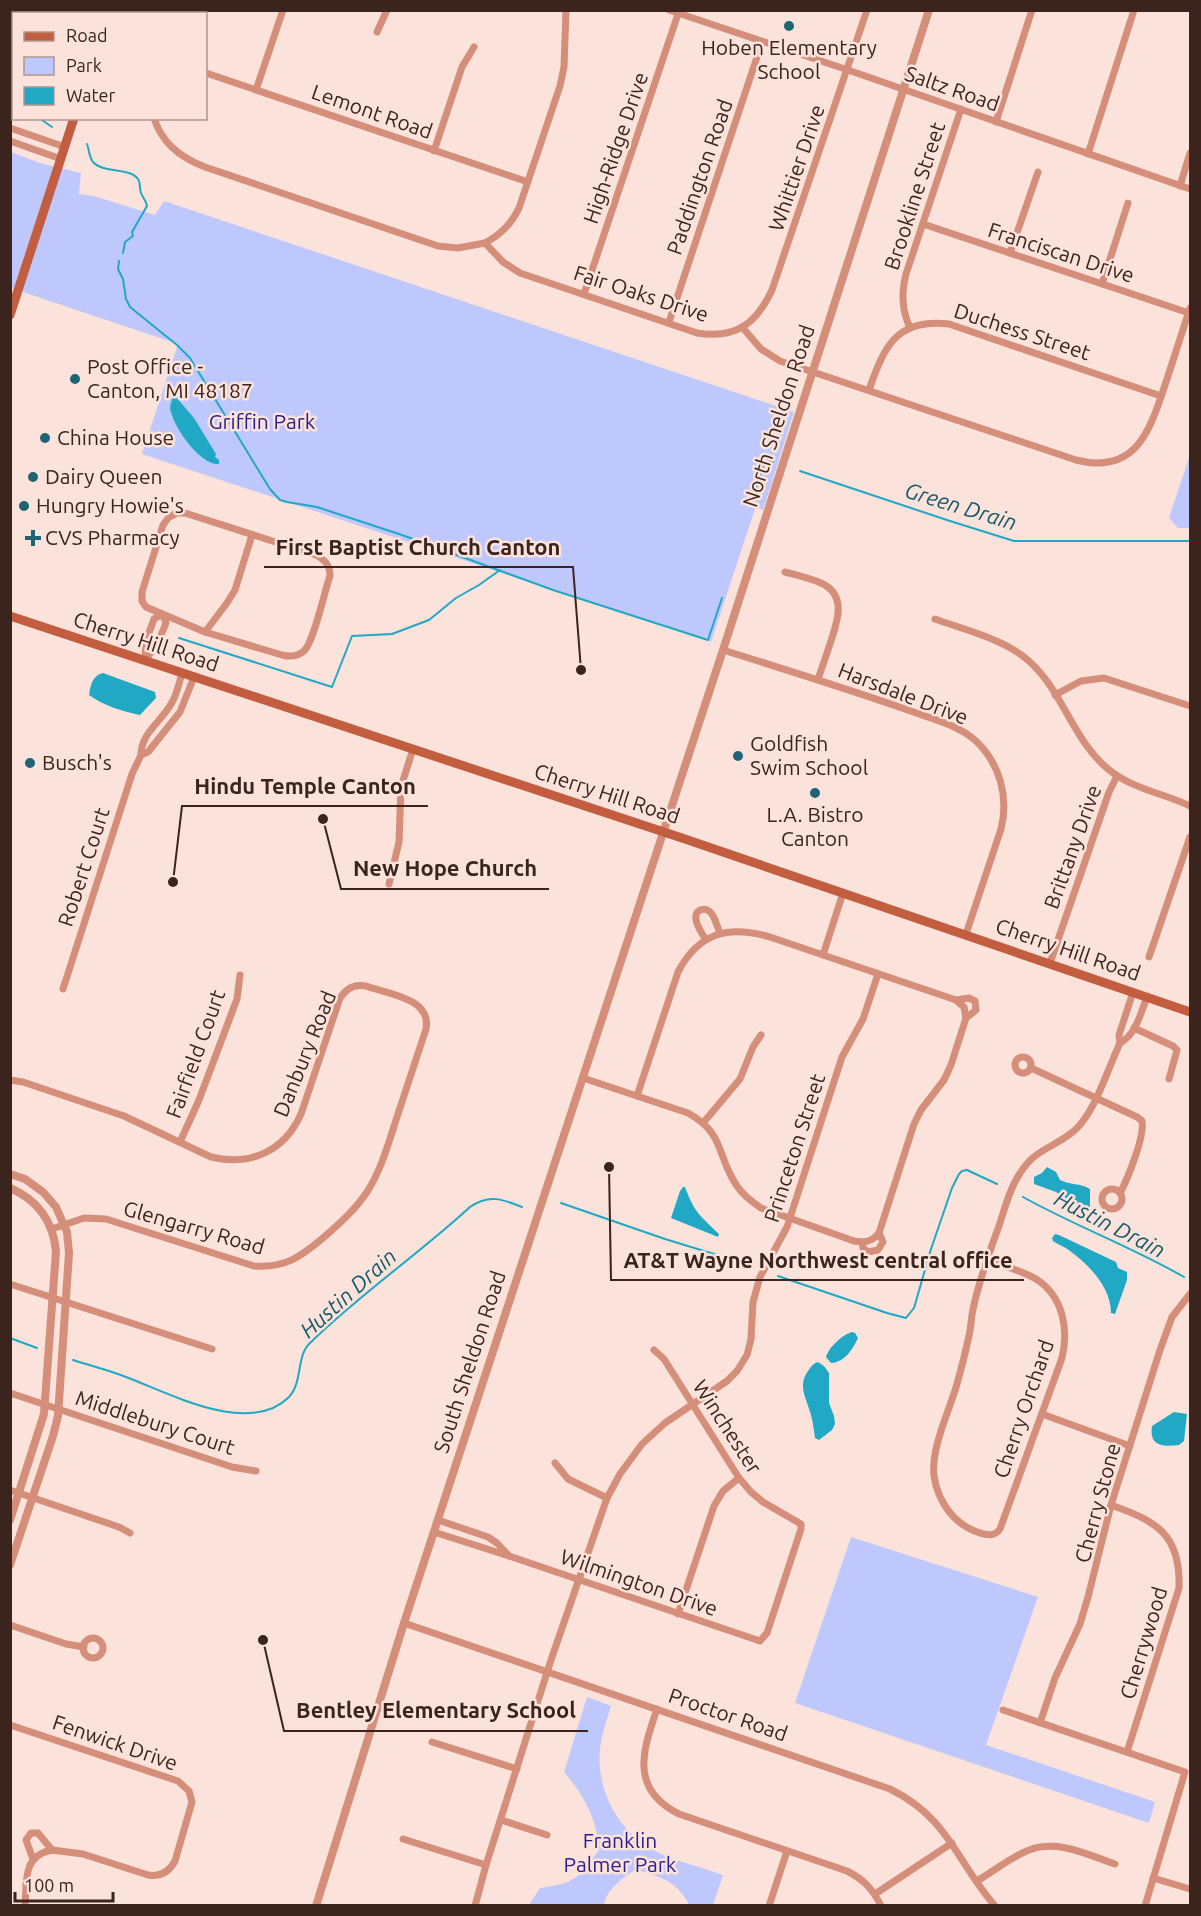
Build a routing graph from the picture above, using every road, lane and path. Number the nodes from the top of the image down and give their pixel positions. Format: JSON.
{"nodes":[{"id":1,"x":283,"y":10,"type":"edge"},
{"id":2,"x":387,"y":10,"type":"edge"},
{"id":3,"x":566,"y":10,"type":"edge"},
{"id":4,"x":669,"y":10,"type":"edge"},
{"id":5,"x":867,"y":10,"type":"edge"},
{"id":6,"x":929,"y":10,"type":"edge"},
{"id":7,"x":1032,"y":10,"type":"edge"},
{"id":8,"x":1134,"y":10,"type":"edge"},
{"id":9,"x":678,"y":14,"type":"junction"},
{"id":10,"x":377,"y":32,"type":"dead end"},
{"id":11,"x":762,"y":42,"type":"junction"},
{"id":12,"x":474,"y":48,"type":"dead end"},
{"id":13,"x":848,"y":70,"type":"junction"},
{"id":14,"x":207,"y":74,"type":"edge"},
{"id":15,"x":256,"y":90,"type":"junction"},
{"id":16,"x":903,"y":90,"type":"junction"},
{"id":17,"x":961,"y":109,"type":"junction"},
{"id":18,"x":73,"y":120,"type":"edge"},
{"id":19,"x":155,"y":120,"type":"edge"},
{"id":20,"x":996,"y":122,"type":"junction"},
{"id":21,"x":10,"y":128,"type":"edge"},
{"id":22,"x":10,"y":141,"type":"edge"},
{"id":23,"x":65,"y":147,"type":"junction"},
{"id":24,"x":434,"y":151,"type":"junction"},
{"id":25,"x":1191,"y":153,"type":"edge"},
{"id":26,"x":1088,"y":154,"type":"junction"},
{"id":27,"x":61,"y":159,"type":"junction"},
{"id":28,"x":1038,"y":172,"type":"dead end"},
{"id":29,"x":528,"y":182,"type":"junction"},
{"id":30,"x":1180,"y":186,"type":"junction"},
{"id":31,"x":1191,"y":189,"type":"edge"},
{"id":32,"x":1128,"y":203,"type":"dead end"},
{"id":33,"x":922,"y":224,"type":"junction"},
{"id":34,"x":485,"y":243,"type":"junction"},
{"id":35,"x":1010,"y":253,"type":"junction"},
{"id":36,"x":1102,"y":284,"type":"junction"},
{"id":37,"x":584,"y":294,"type":"junction"},
{"id":38,"x":1190,"y":310,"type":"edge"},
{"id":39,"x":10,"y":315,"type":"edge"},
{"id":40,"x":669,"y":322,"type":"junction"},
{"id":41,"x":742,"y":327,"type":"junction"},
{"id":42,"x":910,"y":328,"type":"junction"},
{"id":43,"x":812,"y":371,"type":"junction"},
{"id":44,"x":869,"y":390,"type":"junction"},
{"id":45,"x":1161,"y":396,"type":"junction"},
{"id":46,"x":252,"y":535,"type":"junction"},
{"id":47,"x":785,"y":572,"type":"dead end"},
{"id":48,"x":163,"y":615,"type":"junction"},
{"id":49,"x":10,"y":616,"type":"edge"},
{"id":50,"x":935,"y":620,"type":"dead end"},
{"id":51,"x":205,"y":632,"type":"junction"},
{"id":52,"x":723,"y":650,"type":"junction"},
{"id":53,"x":145,"y":660,"type":"junction"},
{"id":54,"x":182,"y":673,"type":"junction"},
{"id":55,"x":194,"y":677,"type":"junction"},
{"id":56,"x":818,"y":680,"type":"junction"},
{"id":57,"x":1055,"y":695,"type":"junction"},
{"id":58,"x":1191,"y":706,"type":"edge"},
{"id":59,"x":413,"y":749,"type":"junction"},
{"id":60,"x":141,"y":755,"type":"junction"},
{"id":61,"x":1117,"y":776,"type":"junction"},
{"id":62,"x":1191,"y":806,"type":"edge"},
{"id":63,"x":663,"y":832,"type":"junction"},
{"id":64,"x":1191,"y":837,"type":"edge"},
{"id":65,"x":389,"y":884,"type":"dead end"},
{"id":66,"x":843,"y":893,"type":"junction"},
{"id":67,"x":720,"y":933,"type":"junction"},
{"id":68,"x":966,"y":934,"type":"junction"},
{"id":69,"x":705,"y":940,"type":"junction"},
{"id":70,"x":823,"y":955,"type":"junction"},
{"id":71,"x":1149,"y":957,"type":"dead end"},
{"id":72,"x":1050,"y":963,"type":"junction"},
{"id":73,"x":878,"y":974,"type":"junction"},
{"id":74,"x":240,"y":975,"type":"dead end"},
{"id":75,"x":63,"y":989,"type":"dead end"},
{"id":76,"x":1133,"y":992,"type":"junction"},
{"id":77,"x":1147,"y":997,"type":"junction"},
{"id":78,"x":956,"y":1000,"type":"junction"},
{"id":79,"x":1191,"y":1012,"type":"edge"},
{"id":80,"x":966,"y":1014,"type":"junction"},
{"id":81,"x":427,"y":1018,"type":"joint"},
{"id":82,"x":1134,"y":1028,"type":"junction"},
{"id":83,"x":760,"y":1035,"type":"dead end"},
{"id":84,"x":1120,"y":1043,"type":"junction"},
{"id":85,"x":1031,"y":1068,"type":"dead end"},
{"id":86,"x":583,"y":1078,"type":"junction"},
{"id":87,"x":1169,"y":1079,"type":"dead end"},
{"id":88,"x":10,"y":1080,"type":"edge"},
{"id":89,"x":637,"y":1096,"type":"junction"},
{"id":90,"x":1096,"y":1098,"type":"junction"},
{"id":91,"x":703,"y":1123,"type":"junction"},
{"id":92,"x":180,"y":1142,"type":"junction"},
{"id":93,"x":11,"y":1174,"type":"edge"},
{"id":94,"x":10,"y":1188,"type":"edge"},
{"id":95,"x":1120,"y":1193,"type":"dead end"},
{"id":96,"x":790,"y":1218,"type":"junction"},
{"id":97,"x":65,"y":1224,"type":"junction"},
{"id":98,"x":52,"y":1229,"type":"junction"},
{"id":99,"x":879,"y":1233,"type":"junction"},
{"id":100,"x":866,"y":1242,"type":"junction"},
{"id":101,"x":987,"y":1260,"type":"junction"},
{"id":102,"x":10,"y":1284,"type":"edge"},
{"id":103,"x":1191,"y":1294,"type":"edge"},
{"id":104,"x":52,"y":1298,"type":"junction"},
{"id":105,"x":66,"y":1302,"type":"junction"},
{"id":106,"x":212,"y":1349,"type":"dead end"},
{"id":107,"x":654,"y":1350,"type":"dead end"},
{"id":108,"x":10,"y":1393,"type":"edge"},
{"id":109,"x":692,"y":1404,"type":"junction"},
{"id":110,"x":45,"y":1405,"type":"junction"},
{"id":111,"x":58,"y":1409,"type":"junction"},
{"id":112,"x":1042,"y":1414,"type":"junction"},
{"id":113,"x":1130,"y":1446,"type":"junction"},
{"id":114,"x":555,"y":1463,"type":"dead end"},
{"id":115,"x":256,"y":1471,"type":"dead end"},
{"id":116,"x":739,"y":1478,"type":"junction"},
{"id":117,"x":15,"y":1492,"type":"edge"},
{"id":118,"x":33,"y":1498,"type":"junction"},
{"id":119,"x":607,"y":1498,"type":"junction"},
{"id":120,"x":1111,"y":1505,"type":"junction"},
{"id":121,"x":10,"y":1520,"type":"edge"},
{"id":122,"x":438,"y":1520,"type":"junction"},
{"id":123,"x":434,"y":1532,"type":"junction"},
{"id":124,"x":130,"y":1533,"type":"dead end"},
{"id":125,"x":509,"y":1556,"type":"junction"},
{"id":126,"x":10,"y":1565,"type":"edge"},
{"id":127,"x":578,"y":1581,"type":"junction"},
{"id":128,"x":678,"y":1614,"type":"junction"},
{"id":129,"x":404,"y":1623,"type":"junction"},
{"id":130,"x":10,"y":1625,"type":"edge"},
{"id":131,"x":759,"y":1641,"type":"joint"},
{"id":132,"x":84,"y":1647,"type":"dead end"},
{"id":133,"x":547,"y":1671,"type":"junction"},
{"id":134,"x":657,"y":1708,"type":"junction"},
{"id":135,"x":1003,"y":1710,"type":"dead end"},
{"id":136,"x":1040,"y":1723,"type":"junction"},
{"id":137,"x":10,"y":1725,"type":"edge"},
{"id":138,"x":432,"y":1742,"type":"dead end"},
{"id":139,"x":1126,"y":1752,"type":"junction"},
{"id":140,"x":517,"y":1769,"type":"junction"},
{"id":141,"x":501,"y":1820,"type":"junction"},
{"id":142,"x":548,"y":1835,"type":"dead end"},
{"id":143,"x":403,"y":1839,"type":"dead end"},
{"id":144,"x":952,"y":1843,"type":"junction"},
{"id":145,"x":52,"y":1850,"type":"junction"},
{"id":146,"x":787,"y":1851,"type":"junction"},
{"id":147,"x":33,"y":1859,"type":"junction"},
{"id":148,"x":1115,"y":1864,"type":"dead end"},
{"id":149,"x":486,"y":1865,"type":"junction"},
{"id":150,"x":1153,"y":1878,"type":"junction"},
{"id":151,"x":977,"y":1881,"type":"junction"},
{"id":152,"x":1191,"y":1889,"type":"edge"},
{"id":153,"x":875,"y":1894,"type":"junction"},
{"id":154,"x":25,"y":1905,"type":"edge"},
{"id":155,"x":316,"y":1905,"type":"edge"},
{"id":156,"x":475,"y":1905,"type":"edge"},
{"id":157,"x":769,"y":1905,"type":"edge"},
{"id":158,"x":881,"y":1905,"type":"edge"},
{"id":159,"x":995,"y":1905,"type":"edge"},
{"id":160,"x":1144,"y":1905,"type":"edge"}],
"edges":[{"from":1,"to":15,"type":"street"},
{"from":2,"to":10,"type":"street"},
{"from":3,"to":29,"type":"street"},
{"from":4,"to":9,"type":"street","name":"Saltz Road"},
{"from":5,"to":13,"type":"street","name":"Whittier Drive"},
{"from":6,"to":16,"type":"street","name":"North Sheldon Road"},
{"from":7,"to":20,"type":"street"},
{"from":8,"to":26,"type":"street"},
{"from":9,"to":11,"type":"street","name":"Saltz Road"},
{"from":9,"to":37,"type":"street","name":"High-Ridge Drive"},
{"from":11,"to":13,"type":"street","name":"Saltz Road"},
{"from":11,"to":40,"type":"street","name":"Paddington Road"},
{"from":12,"to":24,"type":"street"},
{"from":13,"to":16,"type":"street","name":"Saltz Road"},
{"from":13,"to":41,"type":"street","name":"Whittier Drive"},
{"from":14,"to":15,"type":"street","name":"Lemont Road"},
{"from":15,"to":24,"type":"street","name":"Lemont Road"},
{"from":16,"to":17,"type":"street","name":"Saltz Road"},
{"from":16,"to":43,"type":"street","name":"North Sheldon Road"},
{"from":17,"to":20,"type":"street","name":"Saltz Road"},
{"from":17,"to":33,"type":"street","name":"Brookline Street"},
{"from":18,"to":23,"type":"main road"},
{"from":19,"to":34,"type":"street"},
{"from":20,"to":26,"type":"street","name":"Saltz Road"},
{"from":21,"to":23,"type":"street"},
{"from":22,"to":27,"type":"street"},
{"from":23,"to":27,"type":"main road"},
{"from":24,"to":29,"type":"street","name":"Lemont Road"},
{"from":25,"to":30,"type":"street"},
{"from":26,"to":30,"type":"street","name":"Saltz Road"},
{"from":27,"to":39,"type":"main road"},
{"from":28,"to":35,"type":"street"},
{"from":29,"to":34,"type":"street"},
{"from":30,"to":31,"type":"street","name":"Saltz Road"},
{"from":32,"to":36,"type":"street"},
{"from":33,"to":35,"type":"street","name":"Franciscan Drive"},
{"from":33,"to":42,"type":"street","name":"Brookline Street"},
{"from":34,"to":37,"type":"street","name":"Fair Oaks Drive"},
{"from":35,"to":36,"type":"street","name":"Franciscan Drive"},
{"from":36,"to":38,"type":"street","name":"Franciscan Drive"},
{"from":37,"to":40,"type":"street","name":"Fair Oaks Drive"},
{"from":38,"to":45,"type":"street"},
{"from":40,"to":41,"type":"street","name":"Fair Oaks Drive"},
{"from":41,"to":43,"type":"street"},
{"from":42,"to":44,"type":"street"},
{"from":42,"to":45,"type":"street","name":"Duchess Street"},
{"from":43,"to":44,"type":"street"},
{"from":43,"to":52,"type":"street","name":"North Sheldon Road"},
{"from":44,"to":45,"type":"street"},
{"from":46,"to":48,"type":"street"},
{"from":46,"to":51,"type":"street"},
{"from":46,"to":51,"type":"street"},
{"from":47,"to":56,"type":"street"},
{"from":48,"to":51,"type":"street"},
{"from":48,"to":53,"type":"street"},
{"from":48,"to":53,"type":"street"},
{"from":49,"to":53,"type":"main road","name":"Cherry Hill Road"},
{"from":50,"to":57,"type":"street"},
{"from":52,"to":56,"type":"street","name":"Harsdale Drive"},
{"from":52,"to":63,"type":"street","name":"North Sheldon Road"},
{"from":53,"to":54,"type":"main road","name":"Cherry Hill Road"},
{"from":54,"to":55,"type":"main road","name":"Cherry Hill Road"},
{"from":54,"to":60,"type":"street","name":"Robert Court"},
{"from":55,"to":59,"type":"main road","name":"Cherry Hill Road"},
{"from":55,"to":60,"type":"street","name":"Robert Court"},
{"from":56,"to":68,"type":"street","name":"Harsdale Drive"},
{"from":57,"to":58,"type":"street"},
{"from":57,"to":61,"type":"street"},
{"from":59,"to":63,"type":"main road","name":"Cherry Hill Road"},
{"from":59,"to":65,"type":"street"},
{"from":60,"to":75,"type":"street","name":"Robert Court"},
{"from":61,"to":62,"type":"street"},
{"from":61,"to":72,"type":"street","name":"Brittany Drive"},
{"from":63,"to":66,"type":"main road","name":"Cherry Hill Road"},
{"from":63,"to":86,"type":"street","name":"South Sheldon Road"},
{"from":64,"to":71,"type":"street"},
{"from":66,"to":68,"type":"main road","name":"Cherry Hill Road"},
{"from":66,"to":70,"type":"street"},
{"from":67,"to":69,"type":"street"},
{"from":67,"to":69,"type":"street"},
{"from":67,"to":70,"type":"street"},
{"from":68,"to":72,"type":"main road","name":"Cherry Hill Road"},
{"from":69,"to":89,"type":"street"},
{"from":70,"to":73,"type":"street"},
{"from":72,"to":76,"type":"main road","name":"Cherry Hill Road"},
{"from":73,"to":78,"type":"street"},
{"from":73,"to":96,"type":"street","name":"Princeton Street"},
{"from":74,"to":92,"type":"street","name":"Fairfield Court"},
{"from":76,"to":77,"type":"main road","name":"Cherry Hill Road"},
{"from":76,"to":84,"type":"street"},
{"from":77,"to":79,"type":"main road","name":"Cherry Hill Road"},
{"from":77,"to":82,"type":"street"},
{"from":78,"to":80,"type":"street"},
{"from":78,"to":80,"type":"street"},
{"from":80,"to":99,"type":"street"},
{"from":81,"to":92,"type":"street","name":"Danbury Road"},
{"from":81,"to":97,"type":"street","name":"Glengarry Road"},
{"from":82,"to":84,"type":"street"},
{"from":82,"to":87,"type":"street"},
{"from":83,"to":91,"type":"street"},
{"from":84,"to":90,"type":"street"},
{"from":85,"to":90,"type":"street"},
{"from":86,"to":89,"type":"street"},
{"from":86,"to":122,"type":"street","name":"South Sheldon Road"},
{"from":88,"to":92,"type":"street","name":"Danbury Road"},
{"from":89,"to":91,"type":"street"},
{"from":90,"to":95,"type":"street"},
{"from":90,"to":101,"type":"street"},
{"from":91,"to":96,"type":"street"},
{"from":93,"to":97,"type":"street"},
{"from":94,"to":98,"type":"street"},
{"from":96,"to":100,"type":"street"},
{"from":96,"to":109,"type":"street","name":"Princeton Street"},
{"from":97,"to":98,"type":"street","name":"Glengarry Road"},
{"from":97,"to":105,"type":"street"},
{"from":98,"to":104,"type":"street"},
{"from":99,"to":100,"type":"street"},
{"from":99,"to":100,"type":"street"},
{"from":101,"to":112,"type":"street","name":"Cherry Orchard"},
{"from":101,"to":112,"type":"street","name":"Cherry Orchard"},
{"from":102,"to":104,"type":"street"},
{"from":103,"to":113,"type":"street","name":"Cherry Stone"},
{"from":104,"to":105,"type":"street"},
{"from":104,"to":110,"type":"street"},
{"from":105,"to":106,"type":"street"},
{"from":105,"to":111,"type":"street"},
{"from":107,"to":109,"type":"street","name":"Winchester"},
{"from":108,"to":110,"type":"street","name":"Middlebury Court"},
{"from":109,"to":116,"type":"street","name":"Winchester"},
{"from":109,"to":119,"type":"street","name":"Princeton Street"},
{"from":110,"to":111,"type":"street","name":"Middlebury Court"},
{"from":110,"to":117,"type":"street"},
{"from":111,"to":115,"type":"street","name":"Middlebury Court"},
{"from":111,"to":118,"type":"street"},
{"from":112,"to":113,"type":"street"},
{"from":113,"to":120,"type":"street","name":"Cherry Stone"},
{"from":114,"to":119,"type":"street"},
{"from":116,"to":128,"type":"street"},
{"from":116,"to":131,"type":"street","name":"Winchester"},
{"from":117,"to":118,"type":"street"},
{"from":117,"to":121,"type":"street"},
{"from":118,"to":124,"type":"street"},
{"from":118,"to":126,"type":"street"},
{"from":119,"to":127,"type":"street","name":"Princeton Street"},
{"from":120,"to":136,"type":"street","name":"Cherry Stone"},
{"from":120,"to":139,"type":"street","name":"Cherrywood"},
{"from":122,"to":123,"type":"street","name":"South Sheldon Road"},
{"from":122,"to":125,"type":"street","name":"Wilmington Drive"},
{"from":123,"to":125,"type":"street","name":"Wilmington Drive"},
{"from":123,"to":129,"type":"street","name":"South Sheldon Road"},
{"from":125,"to":127,"type":"street","name":"Wilmington Drive"},
{"from":127,"to":128,"type":"street","name":"Wilmington Drive"},
{"from":127,"to":133,"type":"street","name":"Princeton Street"},
{"from":128,"to":131,"type":"street","name":"Wilmington Drive"},
{"from":129,"to":133,"type":"street","name":"Proctor Road"},
{"from":129,"to":155,"type":"street","name":"South Sheldon Road"},
{"from":130,"to":132,"type":"street"},
{"from":133,"to":134,"type":"street","name":"Proctor Road"},
{"from":133,"to":140,"type":"street","name":"Princeton Street"},
{"from":134,"to":144,"type":"street","name":"Proctor Road"},
{"from":134,"to":146,"type":"street"},
{"from":135,"to":136,"type":"street"},
{"from":136,"to":139,"type":"street"},
{"from":137,"to":145,"type":"street","name":"Fenwick Drive"},
{"from":138,"to":140,"type":"street"},
{"from":139,"to":150,"type":"street"},
{"from":140,"to":141,"type":"street","name":"Princeton Street"},
{"from":141,"to":142,"type":"street"},
{"from":141,"to":149,"type":"street","name":"Princeton Street"},
{"from":143,"to":149,"type":"street"},
{"from":144,"to":151,"type":"street","name":"Proctor Road"},
{"from":144,"to":153,"type":"street"},
{"from":145,"to":147,"type":"street"},
{"from":145,"to":147,"type":"street"},
{"from":146,"to":153,"type":"street"},
{"from":146,"to":157,"type":"street"},
{"from":147,"to":154,"type":"street"},
{"from":148,"to":151,"type":"street"},
{"from":149,"to":156,"type":"street","name":"Princeton Street"},
{"from":150,"to":152,"type":"street"},
{"from":150,"to":160,"type":"street"},
{"from":151,"to":159,"type":"street","name":"Proctor Road"},
{"from":153,"to":158,"type":"street"}]}
